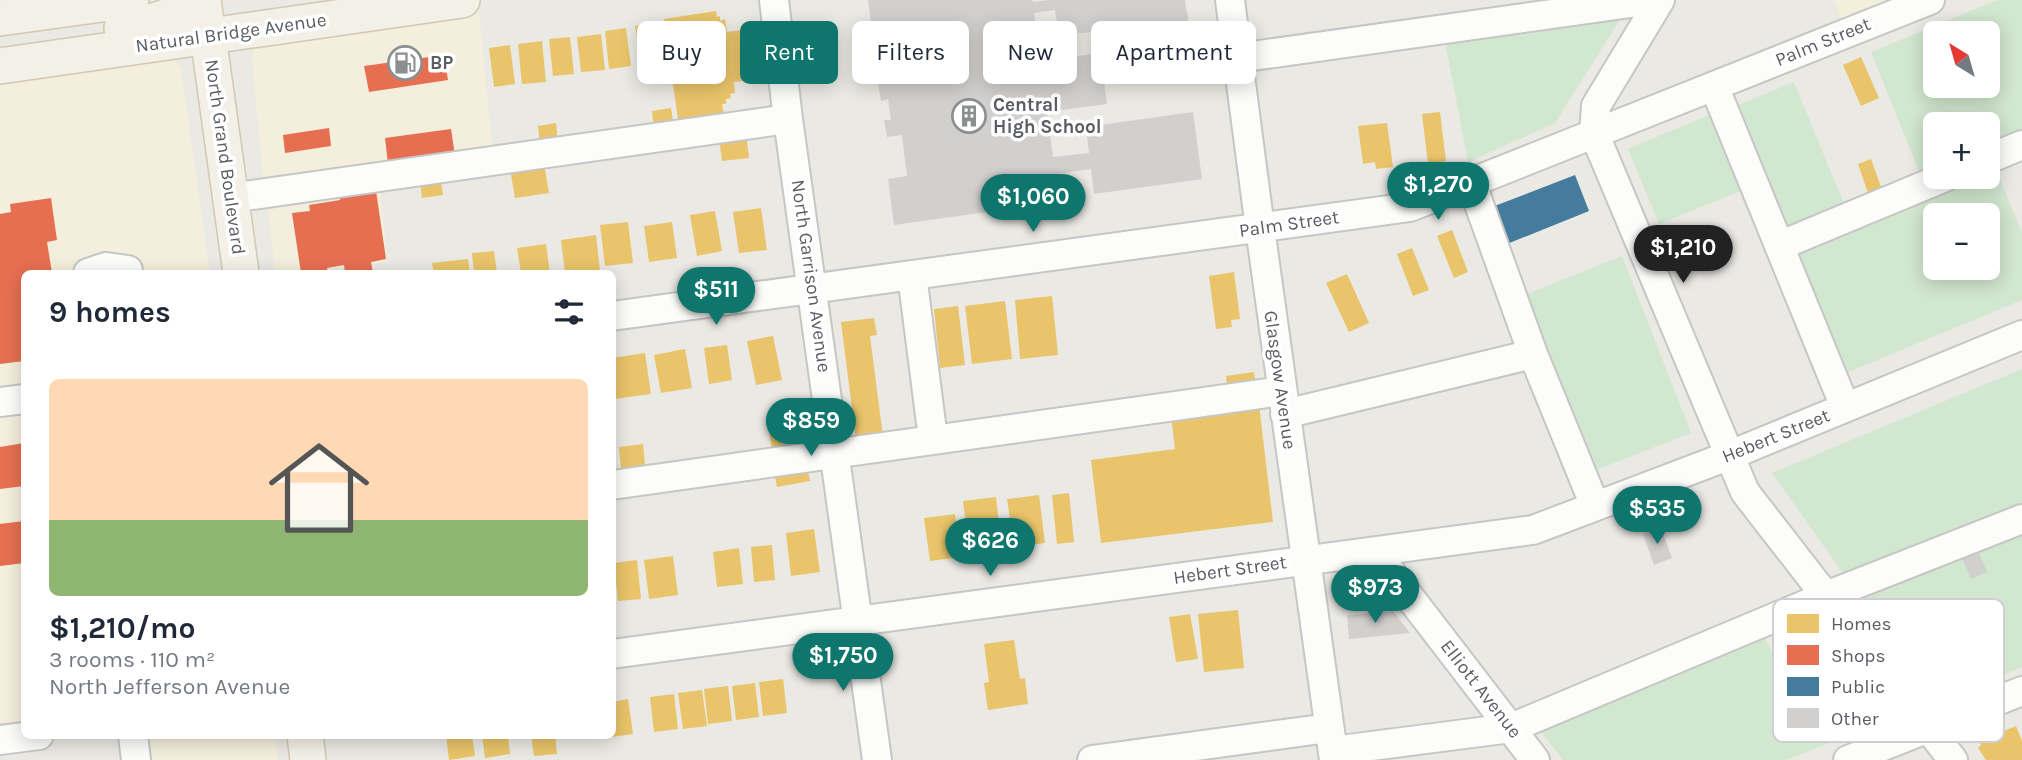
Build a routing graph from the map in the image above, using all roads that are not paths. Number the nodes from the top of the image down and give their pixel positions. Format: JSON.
{"nodes":[{"id":1,"x":131,"y":0,"type":"edge"},
{"id":2,"x":195,"y":0,"type":"edge"},
{"id":3,"x":203,"y":0,"type":"edge"},
{"id":4,"x":308,"y":0,"type":"edge"},
{"id":5,"x":462,"y":0,"type":"edge"},
{"id":6,"x":774,"y":0,"type":"edge"},
{"id":7,"x":1230,"y":0,"type":"edge"},
{"id":8,"x":1652,"y":0,"type":"edge"},
{"id":9,"x":1660,"y":0,"type":"edge"},
{"id":10,"x":1930,"y":0,"type":"edge"},
{"id":11,"x":0,"y":18,"type":"edge"},
{"id":12,"x":1233,"y":21,"type":"edge"},
{"id":13,"x":209,"y":38,"type":"junction"},
{"id":14,"x":1256,"y":55,"type":"edge"},
{"id":15,"x":0,"y":57,"type":"edge"},
{"id":16,"x":0,"y":66,"type":"edge"},
{"id":17,"x":1241,"y":84,"type":"edge"},
{"id":18,"x":1714,"y":86,"type":"junction"},
{"id":19,"x":788,"y":119,"type":"junction"},
{"id":20,"x":1594,"y":133,"type":"junction"},
{"id":21,"x":2022,"y":145,"type":"edge"},
{"id":22,"x":2000,"y":154,"type":"edge"},
{"id":23,"x":1471,"y":182,"type":"junction"},
{"id":24,"x":1923,"y":186,"type":"edge"},
{"id":25,"x":231,"y":198,"type":"junction"},
{"id":26,"x":1260,"y":228,"type":"junction"},
{"id":27,"x":1779,"y":246,"type":"junction"},
{"id":28,"x":97,"y":270,"type":"edge"},
{"id":29,"x":128,"y":270,"type":"edge"},
{"id":30,"x":241,"y":270,"type":"edge"},
{"id":31,"x":912,"y":275,"type":"junction"},
{"id":32,"x":813,"y":289,"type":"junction"},
{"id":33,"x":616,"y":315,"type":"edge"},
{"id":34,"x":2022,"y":335,"type":"edge"},
{"id":35,"x":1533,"y":354,"type":"junction"},
{"id":36,"x":21,"y":399,"type":"edge"},
{"id":37,"x":0,"y":402,"type":"edge"},
{"id":38,"x":1284,"y":402,"type":"junction"},
{"id":39,"x":1845,"y":407,"type":"junction"},
{"id":40,"x":931,"y":424,"type":"dead end"},
{"id":41,"x":835,"y":455,"type":"junction"},
{"id":42,"x":1728,"y":456,"type":"junction"},
{"id":43,"x":616,"y":484,"type":"edge"},
{"id":44,"x":1595,"y":506,"type":"junction"},
{"id":45,"x":2022,"y":519,"type":"edge"},
{"id":46,"x":1375,"y":552,"type":"junction"},
{"id":47,"x":1305,"y":560,"type":"junction"},
{"id":48,"x":1826,"y":596,"type":"junction"},
{"id":49,"x":1819,"y":599,"type":"edge"},
{"id":50,"x":1828,"y":599,"type":"edge"},
{"id":51,"x":1773,"y":618,"type":"edge"},
{"id":52,"x":858,"y":620,"type":"junction"},
{"id":53,"x":616,"y":653,"type":"edge"},
{"id":54,"x":2022,"y":691,"type":"edge"},
{"id":55,"x":2004,"y":698,"type":"edge"},
{"id":56,"x":1511,"y":728,"type":"junction"},
{"id":57,"x":21,"y":737,"type":"edge"},
{"id":58,"x":133,"y":739,"type":"edge"},
{"id":59,"x":305,"y":739,"type":"edge"},
{"id":60,"x":0,"y":740,"type":"edge"},
{"id":61,"x":1893,"y":742,"type":"edge"},
{"id":62,"x":1939,"y":742,"type":"edge"},
{"id":63,"x":1332,"y":746,"type":"edge"},
{"id":64,"x":136,"y":760,"type":"edge"},
{"id":65,"x":308,"y":760,"type":"edge"},
{"id":66,"x":877,"y":760,"type":"edge"},
{"id":67,"x":1092,"y":760,"type":"edge"},
{"id":68,"x":1535,"y":760,"type":"edge"},
{"id":69,"x":1847,"y":760,"type":"edge"},
{"id":70,"x":1953,"y":760,"type":"edge"}],
"edges":[{"from":1,"to":11,"type":"main road"},
{"from":2,"to":15,"type":"main road"},
{"from":3,"to":13,"type":"main road","name":"North Grand Boulevard"},
{"from":4,"to":13,"type":"main road"},
{"from":5,"to":13,"type":"main road","name":"Natural Bridge Avenue"},
{"from":6,"to":19,"type":"street","name":"North Garrison Avenue"},
{"from":7,"to":12,"type":"street","name":"Glasgow Avenue"},
{"from":8,"to":14,"type":"street"},
{"from":9,"to":20,"type":"street"},
{"from":10,"to":18,"type":"street","name":"Palm Street"},
{"from":13,"to":16,"type":"main road","name":"Natural Bridge Avenue"},
{"from":13,"to":25,"type":"main road","name":"North Grand Boulevard"},
{"from":17,"to":26,"type":"street","name":"Glasgow Avenue"},
{"from":18,"to":20,"type":"street","name":"Palm Street"},
{"from":18,"to":27,"type":"street"},
{"from":19,"to":25,"type":"street"},
{"from":19,"to":32,"type":"street","name":"North Garrison Avenue"},
{"from":20,"to":23,"type":"street","name":"Palm Street"},
{"from":20,"to":42,"type":"street"},
{"from":21,"to":22,"type":"street"},
{"from":23,"to":26,"type":"street","name":"Palm Street"},
{"from":23,"to":35,"type":"street"},
{"from":24,"to":27,"type":"street"},
{"from":25,"to":30,"type":"main road","name":"North Grand Boulevard"},
{"from":26,"to":31,"type":"street","name":"Palm Street"},
{"from":26,"to":38,"type":"street","name":"Glasgow Avenue"},
{"from":27,"to":39,"type":"street"},
{"from":28,"to":29,"type":"street"},
{"from":31,"to":32,"type":"street","name":"Palm Street"},
{"from":31,"to":40,"type":"street"},
{"from":32,"to":33,"type":"street","name":"Palm Street"},
{"from":32,"to":41,"type":"street","name":"North Garrison Avenue"},
{"from":34,"to":39,"type":"street","name":"Hebert Street"},
{"from":35,"to":38,"type":"street"},
{"from":35,"to":44,"type":"street"},
{"from":36,"to":37,"type":"street"},
{"from":38,"to":41,"type":"street"},
{"from":38,"to":47,"type":"street","name":"Glasgow Avenue"},
{"from":39,"to":42,"type":"street","name":"Hebert Street"},
{"from":41,"to":43,"type":"street"},
{"from":41,"to":52,"type":"street","name":"North Garrison Avenue"},
{"from":42,"to":44,"type":"street","name":"Hebert Street"},
{"from":42,"to":48,"type":"street"},
{"from":44,"to":46,"type":"street","name":"Hebert Street"},
{"from":45,"to":48,"type":"street"},
{"from":46,"to":47,"type":"street","name":"Hebert Street"},
{"from":46,"to":56,"type":"street","name":"Elliott Avenue"},
{"from":47,"to":52,"type":"street","name":"Hebert Street"},
{"from":47,"to":63,"type":"street","name":"Glasgow Avenue"},
{"from":48,"to":49,"type":"street"},
{"from":48,"to":50,"type":"street"},
{"from":51,"to":56,"type":"street"},
{"from":52,"to":53,"type":"street","name":"Hebert Street"},
{"from":52,"to":66,"type":"street","name":"North Garrison Avenue"},
{"from":54,"to":55,"type":"street"},
{"from":56,"to":63,"type":"street"},
{"from":56,"to":68,"type":"street","name":"Elliott Avenue"},
{"from":57,"to":60,"type":"street"},
{"from":58,"to":64,"type":"street"},
{"from":59,"to":65,"type":"main road"},
{"from":61,"to":69,"type":"street"},
{"from":62,"to":70,"type":"street"},
{"from":63,"to":67,"type":"street"}]}
